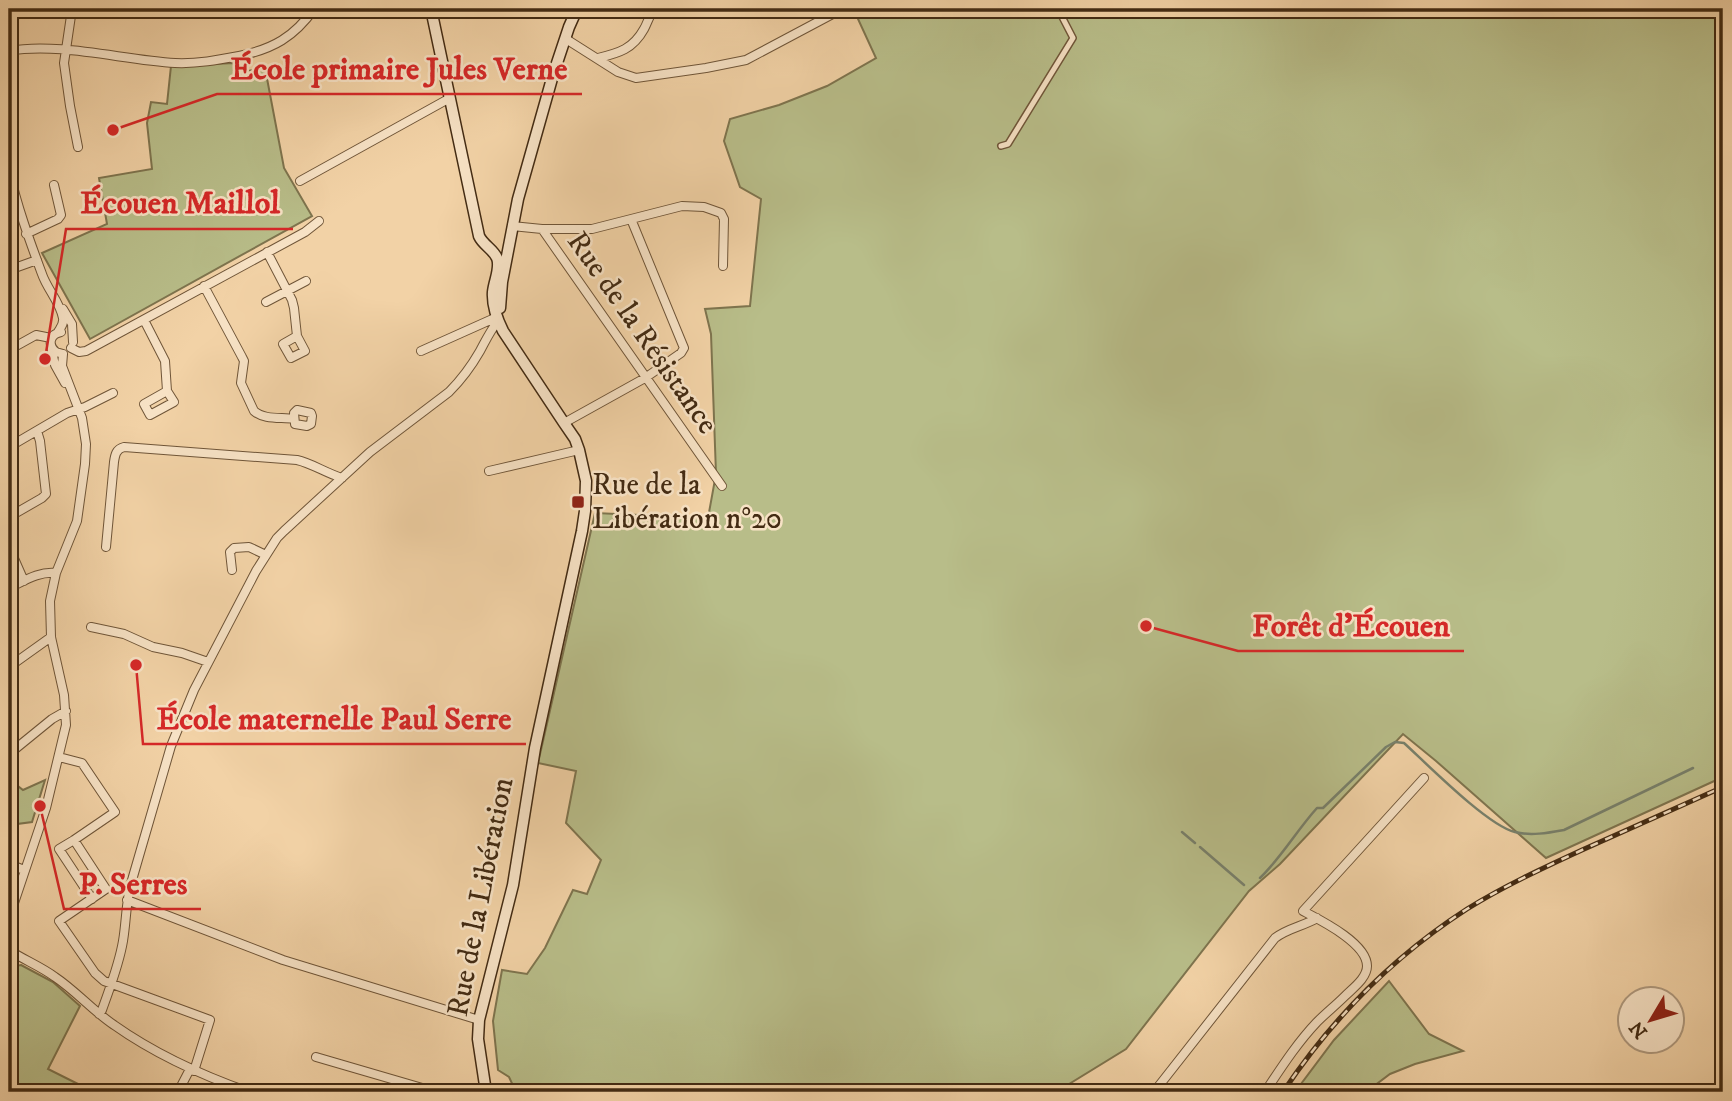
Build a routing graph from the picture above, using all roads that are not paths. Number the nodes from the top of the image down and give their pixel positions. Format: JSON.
{"nodes":[{"id":1,"x":15,"y":9,"type":"edge"},
{"id":2,"x":72,"y":9,"type":"edge"},
{"id":3,"x":314,"y":9,"type":"edge"},
{"id":4,"x":431,"y":9,"type":"edge"},
{"id":5,"x":577,"y":9,"type":"edge"},
{"id":6,"x":654,"y":9,"type":"edge"},
{"id":7,"x":842,"y":9,"type":"edge"},
{"id":8,"x":1058,"y":9,"type":"edge"},
{"id":9,"x":825,"y":13,"type":"edge"},
{"id":10,"x":566,"y":38,"type":"junction"},
{"id":11,"x":10,"y":51,"type":"edge"},
{"id":12,"x":65,"y":51,"type":"junction"},
{"id":13,"x":598,"y":58,"type":"junction"},
{"id":14,"x":9,"y":75,"type":"edge"},
{"id":15,"x":450,"y":99,"type":"junction"},
{"id":16,"x":1001,"y":146,"type":"dead end"},
{"id":17,"x":78,"y":147,"type":"dead end"},
{"id":18,"x":9,"y":170,"type":"edge"},
{"id":19,"x":300,"y":181,"type":"dead end"},
{"id":20,"x":54,"y":185,"type":"dead end"},
{"id":21,"x":631,"y":219,"type":"junction"},
{"id":22,"x":319,"y":221,"type":"dead end"},
{"id":23,"x":512,"y":226,"type":"junction"},
{"id":24,"x":542,"y":229,"type":"junction"},
{"id":25,"x":26,"y":234,"type":"junction"},
{"id":26,"x":509,"y":245,"type":"junction"},
{"id":27,"x":267,"y":252,"type":"junction"},
{"id":28,"x":493,"y":252,"type":"junction"},
{"id":29,"x":37,"y":260,"type":"junction"},
{"id":30,"x":723,"y":266,"type":"dead end"},
{"id":31,"x":9,"y":270,"type":"edge"},
{"id":32,"x":306,"y":281,"type":"dead end"},
{"id":33,"x":204,"y":286,"type":"junction"},
{"id":34,"x":287,"y":291,"type":"junction"},
{"id":35,"x":266,"y":302,"type":"dead end"},
{"id":36,"x":497,"y":319,"type":"junction"},
{"id":37,"x":144,"y":320,"type":"junction"},
{"id":38,"x":297,"y":336,"type":"dead end"},
{"id":39,"x":53,"y":338,"type":"junction"},
{"id":40,"x":72,"y":345,"type":"junction"},
{"id":41,"x":9,"y":349,"type":"edge"},
{"id":42,"x":421,"y":351,"type":"dead end"},
{"id":43,"x":63,"y":354,"type":"junction"},
{"id":44,"x":645,"y":378,"type":"junction"},
{"id":45,"x":167,"y":391,"type":"dead end"},
{"id":46,"x":113,"y":393,"type":"dead end"},
{"id":47,"x":74,"y":397,"type":"junction"},
{"id":48,"x":79,"y":409,"type":"junction"},
{"id":49,"x":293,"y":419,"type":"dead end"},
{"id":50,"x":564,"y":423,"type":"junction"},
{"id":51,"x":37,"y":431,"type":"junction"},
{"id":52,"x":9,"y":447,"type":"edge"},
{"id":53,"x":579,"y":450,"type":"junction"},
{"id":54,"x":315,"y":467,"type":"junction"},
{"id":55,"x":489,"y":471,"type":"dead end"},
{"id":56,"x":342,"y":478,"type":"junction"},
{"id":57,"x":722,"y":486,"type":"dead end"},
{"id":58,"x":329,"y":490,"type":"junction"},
{"id":59,"x":9,"y":517,"type":"edge"},
{"id":60,"x":9,"y":547,"type":"edge"},
{"id":61,"x":106,"y":547,"type":"dead end"},
{"id":62,"x":266,"y":555,"type":"junction"},
{"id":63,"x":232,"y":570,"type":"dead end"},
{"id":64,"x":56,"y":573,"type":"junction"},
{"id":65,"x":24,"y":581,"type":"junction"},
{"id":66,"x":9,"y":588,"type":"edge"},
{"id":67,"x":91,"y":626,"type":"dead end"},
{"id":68,"x":51,"y":636,"type":"junction"},
{"id":69,"x":208,"y":662,"type":"junction"},
{"id":70,"x":9,"y":667,"type":"edge"},
{"id":71,"x":66,"y":711,"type":"junction"},
{"id":72,"x":9,"y":754,"type":"edge"},
{"id":73,"x":59,"y":757,"type":"junction"},
{"id":74,"x":1424,"y":778,"type":"dead end"},
{"id":75,"x":74,"y":840,"type":"junction"},
{"id":76,"x":9,"y":864,"type":"edge"},
{"id":77,"x":24,"y":870,"type":"junction"},
{"id":78,"x":92,"y":899,"type":"junction"},
{"id":79,"x":127,"y":900,"type":"junction"},
{"id":80,"x":10,"y":913,"type":"edge"},
{"id":81,"x":1317,"y":918,"type":"junction"},
{"id":82,"x":9,"y":950,"type":"edge"},
{"id":83,"x":9,"y":958,"type":"edge"},
{"id":84,"x":22,"y":958,"type":"junction"},
{"id":85,"x":111,"y":984,"type":"junction"},
{"id":86,"x":99,"y":1014,"type":"junction"},
{"id":87,"x":480,"y":1020,"type":"junction"},
{"id":88,"x":316,"y":1057,"type":"dead end"},
{"id":89,"x":192,"y":1070,"type":"junction"},
{"id":90,"x":178,"y":1092,"type":"edge"},
{"id":91,"x":249,"y":1092,"type":"edge"},
{"id":92,"x":436,"y":1092,"type":"edge"},
{"id":93,"x":486,"y":1092,"type":"edge"},
{"id":94,"x":1156,"y":1092,"type":"edge"},
{"id":95,"x":1265,"y":1092,"type":"edge"}],
"edges":[{"from":1,"to":11,"type":"street"},
{"from":2,"to":12,"type":"street"},
{"from":3,"to":12,"type":"street"},
{"from":4,"to":15,"type":"main road"},
{"from":5,"to":10,"type":"main road"},
{"from":6,"to":13,"type":"street"},
{"from":7,"to":9,"type":"street"},
{"from":8,"to":16,"type":"street"},
{"from":9,"to":13,"type":"street"},
{"from":10,"to":13,"type":"street"},
{"from":10,"to":23,"type":"main road"},
{"from":11,"to":12,"type":"street"},
{"from":11,"to":14,"type":"street"},
{"from":12,"to":17,"type":"street"},
{"from":15,"to":19,"type":"street"},
{"from":15,"to":28,"type":"main road"},
{"from":18,"to":25,"type":"street"},
{"from":20,"to":25,"type":"street"},
{"from":21,"to":24,"type":"street"},
{"from":21,"to":30,"type":"street"},
{"from":21,"to":44,"type":"street"},
{"from":22,"to":27,"type":"street"},
{"from":23,"to":24,"type":"street","name":"Rue de la Résistance"},
{"from":23,"to":26,"type":"main road"},
{"from":24,"to":44,"type":"street","name":"Rue de la Résistance"},
{"from":25,"to":29,"type":"street"},
{"from":26,"to":28,"type":"street"},
{"from":26,"to":36,"type":"main road"},
{"from":27,"to":33,"type":"street"},
{"from":27,"to":34,"type":"street"},
{"from":28,"to":36,"type":"main road"},
{"from":29,"to":31,"type":"street"},
{"from":29,"to":39,"type":"street"},
{"from":29,"to":40,"type":"street"},
{"from":32,"to":34,"type":"street"},
{"from":33,"to":37,"type":"street"},
{"from":33,"to":49,"type":"street"},
{"from":34,"to":35,"type":"street"},
{"from":34,"to":38,"type":"street"},
{"from":36,"to":42,"type":"street"},
{"from":36,"to":50,"type":"main road","name":"Rue de la Libération"},
{"from":36,"to":56,"type":"street"},
{"from":37,"to":40,"type":"street"},
{"from":37,"to":45,"type":"street"},
{"from":39,"to":40,"type":"street"},
{"from":39,"to":41,"type":"street"},
{"from":39,"to":43,"type":"street"},
{"from":39,"to":47,"type":"street"},
{"from":40,"to":43,"type":"street"},
{"from":43,"to":47,"type":"street"},
{"from":44,"to":50,"type":"street"},
{"from":44,"to":57,"type":"street","name":"Rue de la Résistance"},
{"from":46,"to":48,"type":"street"},
{"from":47,"to":48,"type":"street"},
{"from":48,"to":51,"type":"street"},
{"from":48,"to":64,"type":"street"},
{"from":50,"to":53,"type":"main road","name":"Rue de la Libération"},
{"from":51,"to":52,"type":"street"},
{"from":51,"to":59,"type":"street"},
{"from":53,"to":55,"type":"street"},
{"from":53,"to":87,"type":"main road","name":"Rue de la Libération"},
{"from":54,"to":56,"type":"street"},
{"from":54,"to":58,"type":"street"},
{"from":54,"to":61,"type":"street"},
{"from":56,"to":58,"type":"street"},
{"from":58,"to":62,"type":"street"},
{"from":60,"to":65,"type":"street"},
{"from":62,"to":63,"type":"street"},
{"from":62,"to":69,"type":"street"},
{"from":64,"to":65,"type":"street"},
{"from":64,"to":68,"type":"street"},
{"from":65,"to":66,"type":"street"},
{"from":67,"to":69,"type":"street"},
{"from":68,"to":70,"type":"street"},
{"from":68,"to":71,"type":"street"},
{"from":69,"to":79,"type":"street"},
{"from":71,"to":72,"type":"street"},
{"from":71,"to":73,"type":"street"},
{"from":73,"to":75,"type":"street"},
{"from":73,"to":77,"type":"street"},
{"from":74,"to":81,"type":"street"},
{"from":75,"to":78,"type":"street"},
{"from":75,"to":78,"type":"street"},
{"from":76,"to":77,"type":"street"},
{"from":77,"to":80,"type":"street"},
{"from":78,"to":85,"type":"street"},
{"from":79,"to":85,"type":"street"},
{"from":79,"to":87,"type":"street"},
{"from":81,"to":94,"type":"street"},
{"from":81,"to":95,"type":"street"},
{"from":82,"to":84,"type":"street"},
{"from":83,"to":84,"type":"street"},
{"from":84,"to":86,"type":"street"},
{"from":85,"to":86,"type":"street"},
{"from":85,"to":89,"type":"street"},
{"from":86,"to":89,"type":"street"},
{"from":87,"to":93,"type":"main road","name":"Rue de la Libération"},
{"from":88,"to":92,"type":"street"},
{"from":89,"to":90,"type":"street"},
{"from":89,"to":91,"type":"street"}]}
